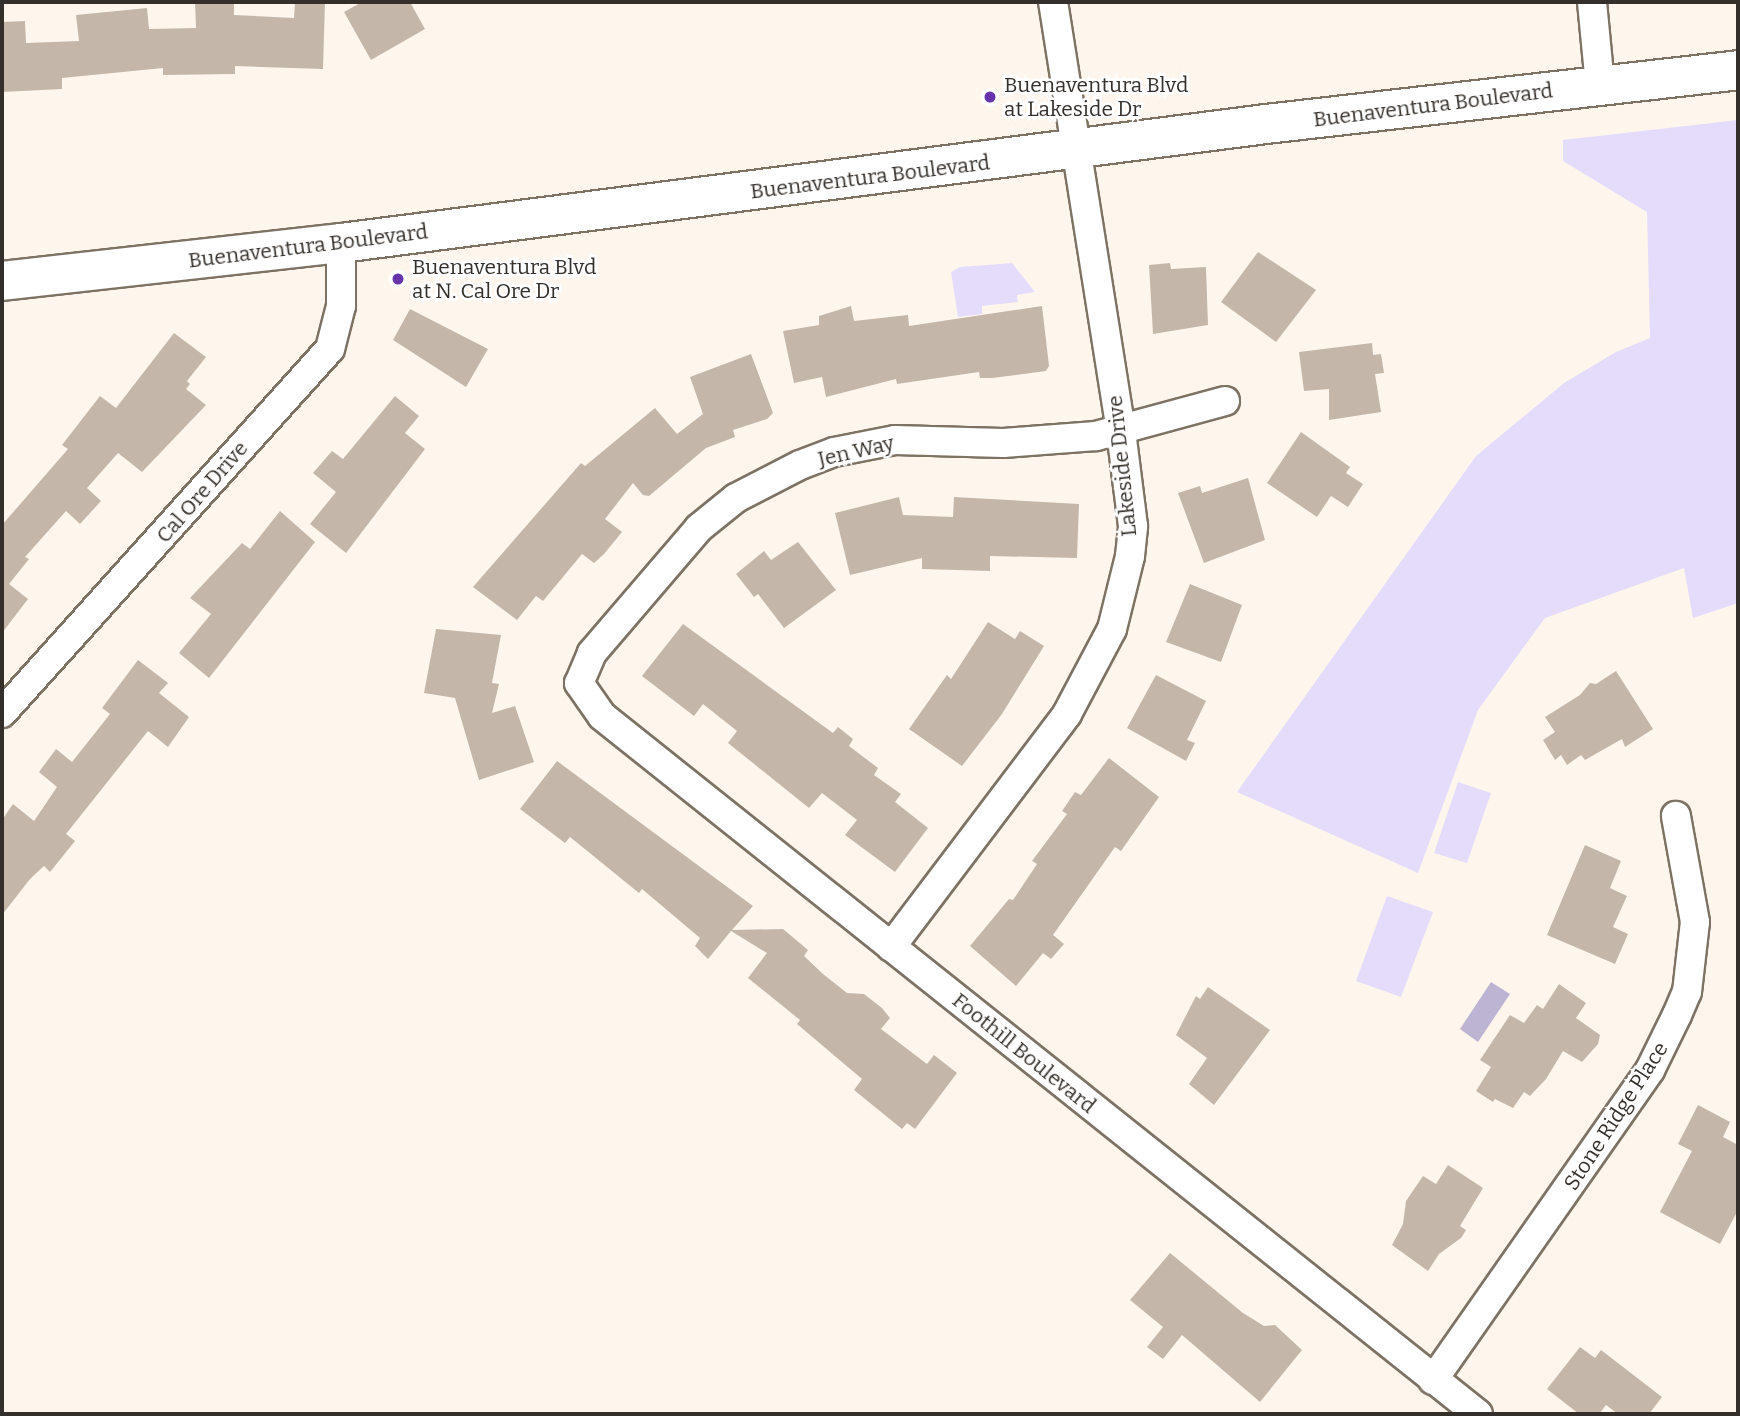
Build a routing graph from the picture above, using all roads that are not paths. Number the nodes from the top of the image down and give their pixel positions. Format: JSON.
{"nodes":[{"id":1,"x":1053,"y":2,"type":"edge"},
{"id":2,"x":1592,"y":2,"type":"edge"},
{"id":3,"x":1738,"y":70,"type":"edge"},
{"id":4,"x":1600,"y":85,"type":"junction"},
{"id":5,"x":1075,"y":151,"type":"junction"},
{"id":6,"x":341,"y":243,"type":"junction"},
{"id":7,"x":2,"y":281,"type":"edge"},
{"id":8,"x":1225,"y":401,"type":"dead end"},
{"id":9,"x":1121,"y":431,"type":"junction"},
{"id":10,"x":579,"y":683,"type":"joint"},
{"id":11,"x":2,"y":713,"type":"edge"},
{"id":12,"x":1676,"y":816,"type":"dead end"},
{"id":13,"x":891,"y":947,"type":"junction"},
{"id":14,"x":1433,"y":1380,"type":"junction"},
{"id":15,"x":1478,"y":1414,"type":"edge"}],
"edges":[{"from":1,"to":5,"type":"street","name":"Lakeside Drive"},
{"from":2,"to":4,"type":"street"},
{"from":3,"to":4,"type":"main road","name":"Buenaventura Boulevard"},
{"from":4,"to":5,"type":"main road","name":"Buenaventura Boulevard"},
{"from":5,"to":6,"type":"main road","name":"Buenaventura Boulevard"},
{"from":5,"to":9,"type":"street","name":"Lakeside Drive"},
{"from":6,"to":7,"type":"main road","name":"Buenaventura Boulevard"},
{"from":6,"to":11,"type":"street","name":"Cal Ore Drive"},
{"from":8,"to":9,"type":"street","name":"Jen Way"},
{"from":9,"to":10,"type":"street","name":"Jen Way"},
{"from":9,"to":13,"type":"street","name":"Lakeside Drive"},
{"from":10,"to":13,"type":"street","name":"Foothill Boulevard"},
{"from":12,"to":14,"type":"street","name":"Stone Ridge Place"},
{"from":13,"to":14,"type":"street","name":"Foothill Boulevard"},
{"from":14,"to":15,"type":"street","name":"Foothill Boulevard"}]}
